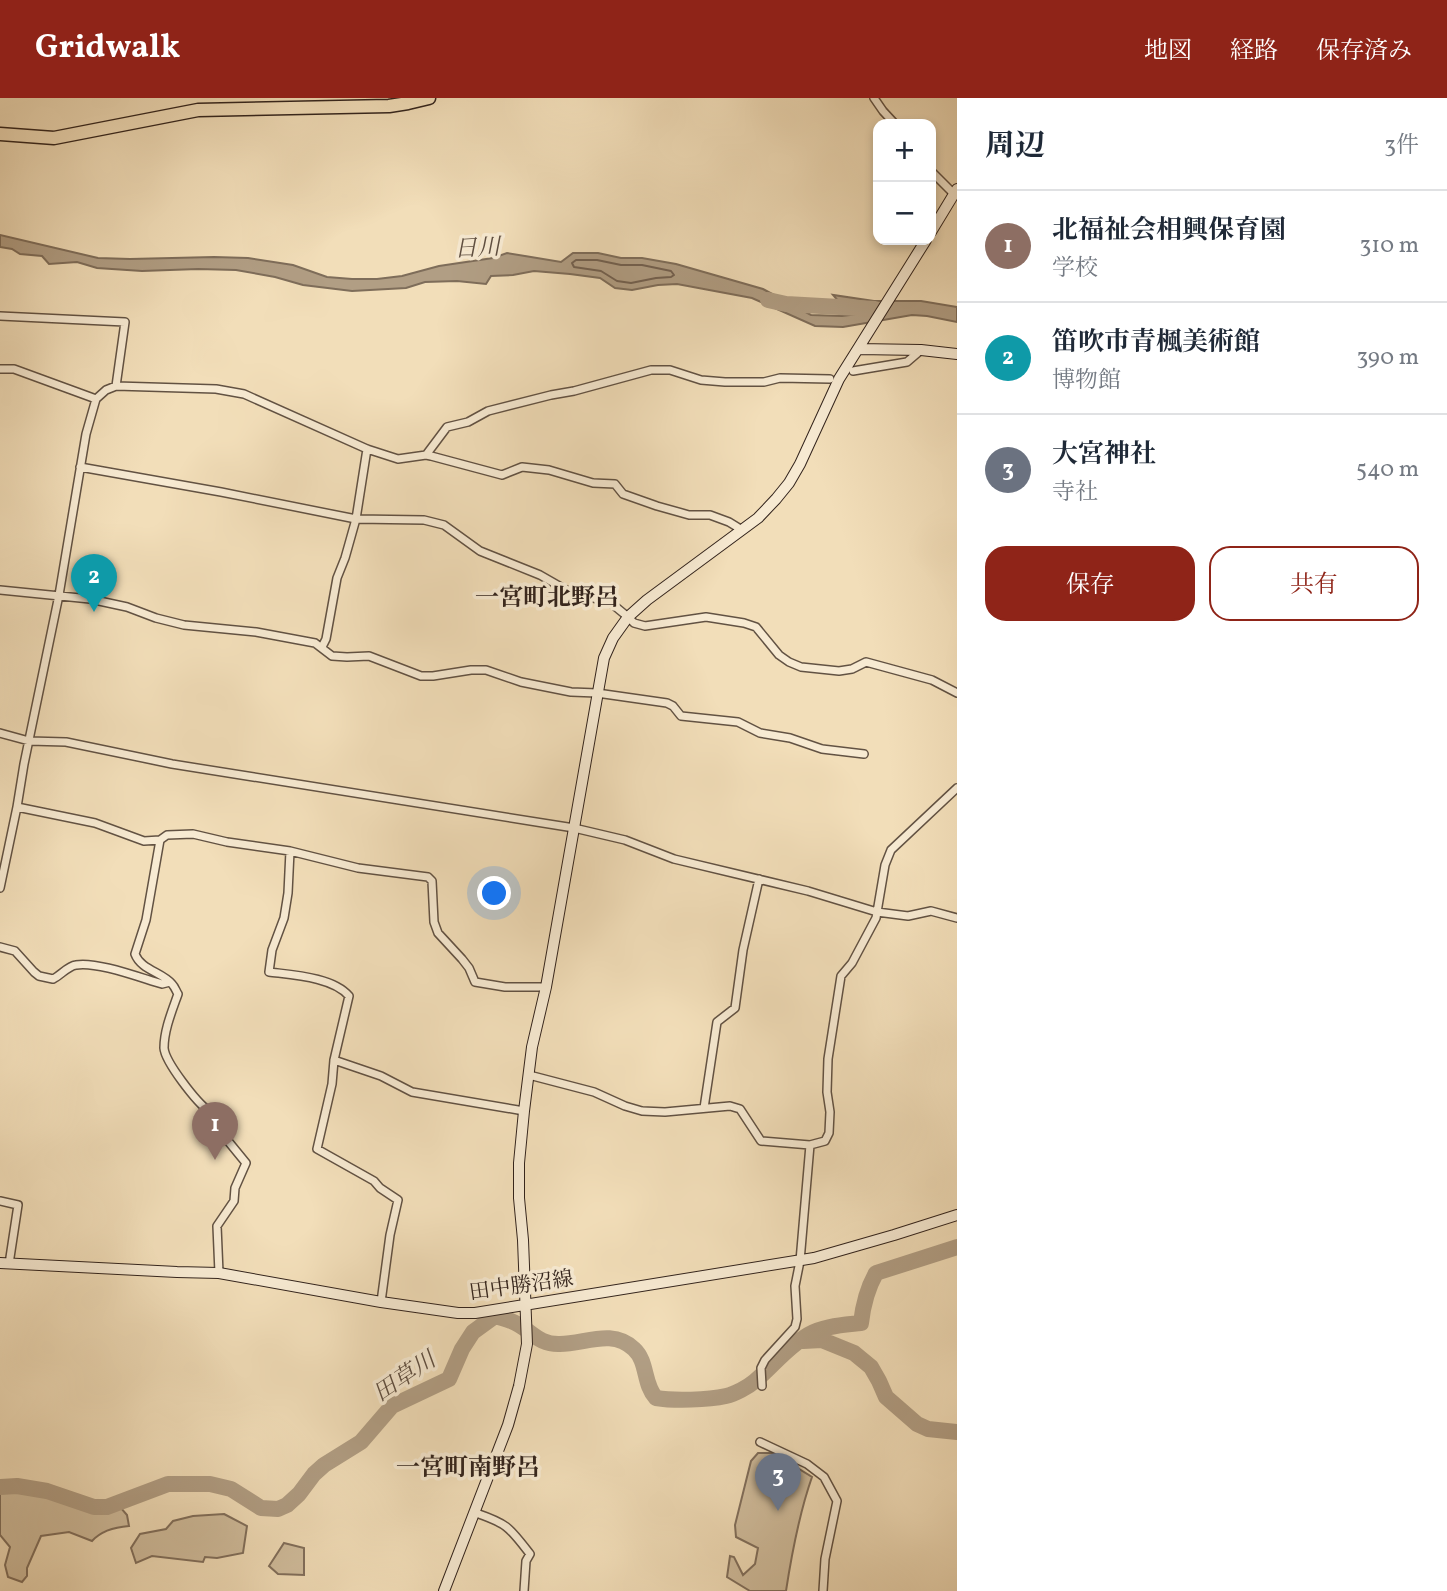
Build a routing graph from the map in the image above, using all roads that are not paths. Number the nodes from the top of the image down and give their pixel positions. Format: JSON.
{"nodes":[{"id":1,"x":429,"y":98,"type":"edge"},
{"id":2,"x":874,"y":98,"type":"edge"},
{"id":3,"x":320,"y":103,"type":"edge"},
{"id":4,"x":890,"y":119,"type":"edge"},
{"id":5,"x":0,"y":134,"type":"edge"},
{"id":6,"x":936,"y":175,"type":"edge"},
{"id":7,"x":956,"y":191,"type":"edge"},
{"id":8,"x":936,"y":224,"type":"edge"},
{"id":9,"x":923,"y":245,"type":"edge"},
{"id":10,"x":0,"y":316,"type":"edge"},
{"id":11,"x":861,"y":344,"type":"junction"},
{"id":12,"x":921,"y":350,"type":"junction"},
{"id":13,"x":957,"y":354,"type":"edge"},
{"id":14,"x":0,"y":369,"type":"edge"},
{"id":15,"x":853,"y":371,"type":"dead end"},
{"id":16,"x":830,"y":379,"type":"dead end"},
{"id":17,"x":116,"y":386,"type":"junction"},
{"id":18,"x":96,"y":399,"type":"junction"},
{"id":19,"x":367,"y":449,"type":"junction"},
{"id":20,"x":425,"y":455,"type":"junction"},
{"id":21,"x":80,"y":467,"type":"junction"},
{"id":22,"x":356,"y":519,"type":"junction"},
{"id":23,"x":742,"y":530,"type":"junction"},
{"id":24,"x":0,"y":590,"type":"edge"},
{"id":25,"x":59,"y":595,"type":"junction"},
{"id":26,"x":628,"y":617,"type":"junction"},
{"id":27,"x":322,"y":647,"type":"junction"},
{"id":28,"x":597,"y":693,"type":"junction"},
{"id":29,"x":957,"y":693,"type":"edge"},
{"id":30,"x":0,"y":733,"type":"edge"},
{"id":31,"x":29,"y":741,"type":"junction"},
{"id":32,"x":864,"y":754,"type":"dead end"},
{"id":33,"x":957,"y":788,"type":"edge"},
{"id":34,"x":17,"y":807,"type":"junction"},
{"id":35,"x":574,"y":828,"type":"junction"},
{"id":36,"x":160,"y":840,"type":"junction"},
{"id":37,"x":290,"y":850,"type":"junction"},
{"id":38,"x":2,"y":872,"type":"edge"},
{"id":39,"x":760,"y":879,"type":"junction"},
{"id":40,"x":0,"y":888,"type":"edge"},
{"id":41,"x":877,"y":912,"type":"junction"},
{"id":42,"x":957,"y":918,"type":"edge"},
{"id":43,"x":0,"y":947,"type":"edge"},
{"id":44,"x":171,"y":982,"type":"junction"},
{"id":45,"x":546,"y":987,"type":"junction"},
{"id":46,"x":334,"y":1060,"type":"junction"},
{"id":47,"x":529,"y":1075,"type":"junction"},
{"id":48,"x":704,"y":1108,"type":"junction"},
{"id":49,"x":524,"y":1111,"type":"junction"},
{"id":50,"x":810,"y":1145,"type":"junction"},
{"id":51,"x":0,"y":1201,"type":"edge"},
{"id":52,"x":957,"y":1215,"type":"edge"},
{"id":53,"x":800,"y":1261,"type":"junction"},
{"id":54,"x":5,"y":1263,"type":"edge"},
{"id":55,"x":219,"y":1273,"type":"junction"},
{"id":56,"x":381,"y":1302,"type":"junction"},
{"id":57,"x":526,"y":1304,"type":"junction"},
{"id":58,"x":762,"y":1387,"type":"dead end"},
{"id":59,"x":760,"y":1442,"type":"dead end"},
{"id":60,"x":476,"y":1513,"type":"junction"},
{"id":61,"x":444,"y":1591,"type":"edge"},
{"id":62,"x":524,"y":1591,"type":"edge"},
{"id":63,"x":823,"y":1591,"type":"edge"}],
"edges":[{"from":1,"to":3,"type":"highway"},
{"from":2,"to":4,"type":"street"},
{"from":3,"to":5,"type":"highway"},
{"from":6,"to":7,"type":"street"},
{"from":7,"to":8,"type":"street"},
{"from":9,"to":11,"type":"street"},
{"from":10,"to":17,"type":"street"},
{"from":11,"to":12,"type":"street"},
{"from":11,"to":23,"type":"street"},
{"from":12,"to":13,"type":"street"},
{"from":12,"to":15,"type":"street"},
{"from":14,"to":18,"type":"street"},
{"from":16,"to":20,"type":"street"},
{"from":17,"to":18,"type":"street"},
{"from":17,"to":19,"type":"street"},
{"from":18,"to":21,"type":"street"},
{"from":19,"to":20,"type":"street"},
{"from":19,"to":22,"type":"street"},
{"from":20,"to":23,"type":"street"},
{"from":21,"to":22,"type":"street"},
{"from":21,"to":25,"type":"street"},
{"from":22,"to":26,"type":"street"},
{"from":22,"to":27,"type":"street"},
{"from":23,"to":26,"type":"street"},
{"from":24,"to":25,"type":"street"},
{"from":25,"to":27,"type":"street"},
{"from":25,"to":31,"type":"street"},
{"from":26,"to":28,"type":"street"},
{"from":26,"to":29,"type":"street"},
{"from":27,"to":28,"type":"street"},
{"from":28,"to":32,"type":"street"},
{"from":28,"to":35,"type":"street"},
{"from":30,"to":31,"type":"street"},
{"from":31,"to":34,"type":"street"},
{"from":31,"to":35,"type":"street"},
{"from":33,"to":41,"type":"street"},
{"from":34,"to":36,"type":"street"},
{"from":34,"to":38,"type":"street"},
{"from":35,"to":39,"type":"street"},
{"from":35,"to":45,"type":"street"},
{"from":36,"to":37,"type":"street"},
{"from":36,"to":44,"type":"street"},
{"from":37,"to":45,"type":"street"},
{"from":37,"to":46,"type":"street"},
{"from":38,"to":40,"type":"street"},
{"from":39,"to":41,"type":"street"},
{"from":39,"to":48,"type":"street"},
{"from":41,"to":42,"type":"street"},
{"from":41,"to":50,"type":"street"},
{"from":43,"to":44,"type":"street"},
{"from":44,"to":55,"type":"street"},
{"from":45,"to":47,"type":"street"},
{"from":46,"to":49,"type":"street"},
{"from":46,"to":56,"type":"street"},
{"from":47,"to":48,"type":"street"},
{"from":47,"to":49,"type":"street"},
{"from":48,"to":50,"type":"street"},
{"from":49,"to":57,"type":"street"},
{"from":50,"to":53,"type":"street"},
{"from":51,"to":54,"type":"street"},
{"from":52,"to":53,"type":"street","name":"田中勝沼線"},
{"from":53,"to":57,"type":"street","name":"田中勝沼線"},
{"from":53,"to":58,"type":"street"},
{"from":54,"to":55,"type":"street","name":"田中勝沼線"},
{"from":55,"to":56,"type":"street","name":"田中勝沼線"},
{"from":56,"to":57,"type":"street","name":"田中勝沼線"},
{"from":57,"to":60,"type":"street"},
{"from":59,"to":63,"type":"street"},
{"from":60,"to":61,"type":"street"},
{"from":60,"to":62,"type":"street"}]}
